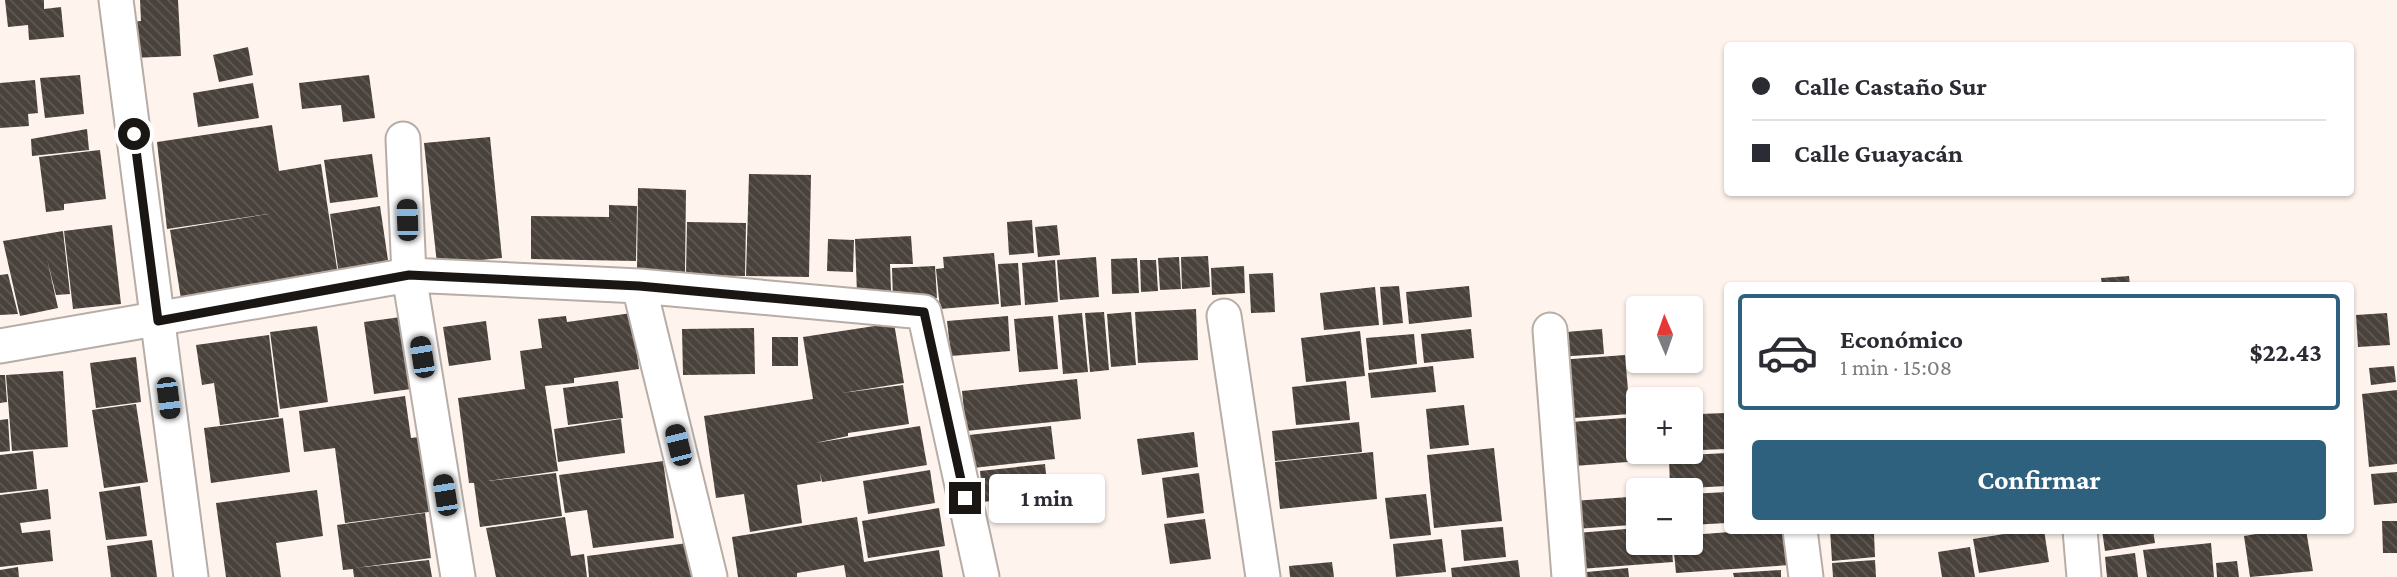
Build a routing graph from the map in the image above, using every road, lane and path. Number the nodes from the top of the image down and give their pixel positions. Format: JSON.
{"nodes":[{"id":1,"x":116,"y":0,"type":"edge"},
{"id":2,"x":403,"y":139,"type":"dead end"},
{"id":3,"x":409,"y":275,"type":"junction"},
{"id":4,"x":639,"y":286,"type":"junction"},
{"id":5,"x":1224,"y":316,"type":"dead end"},
{"id":6,"x":158,"y":321,"type":"junction"},
{"id":7,"x":1550,"y":330,"type":"dead end"},
{"id":8,"x":0,"y":346,"type":"edge"},
{"id":9,"x":1801,"y":534,"type":"edge"},
{"id":10,"x":2080,"y":534,"type":"edge"},
{"id":11,"x":191,"y":577,"type":"edge"},
{"id":12,"x":458,"y":577,"type":"edge"},
{"id":13,"x":710,"y":577,"type":"edge"},
{"id":14,"x":982,"y":577,"type":"edge"},
{"id":15,"x":1263,"y":577,"type":"edge"},
{"id":16,"x":1569,"y":577,"type":"edge"},
{"id":17,"x":1806,"y":577,"type":"edge"},
{"id":18,"x":2084,"y":577,"type":"edge"}],
"edges":[{"from":1,"to":6,"type":"street"},
{"from":2,"to":3,"type":"street"},
{"from":3,"to":4,"type":"street"},
{"from":3,"to":6,"type":"street"},
{"from":3,"to":12,"type":"street"},
{"from":4,"to":13,"type":"street"},
{"from":4,"to":14,"type":"street"},
{"from":5,"to":15,"type":"street"},
{"from":6,"to":8,"type":"street"},
{"from":6,"to":11,"type":"street"},
{"from":7,"to":16,"type":"street"},
{"from":9,"to":17,"type":"street"},
{"from":10,"to":18,"type":"street"}]}
